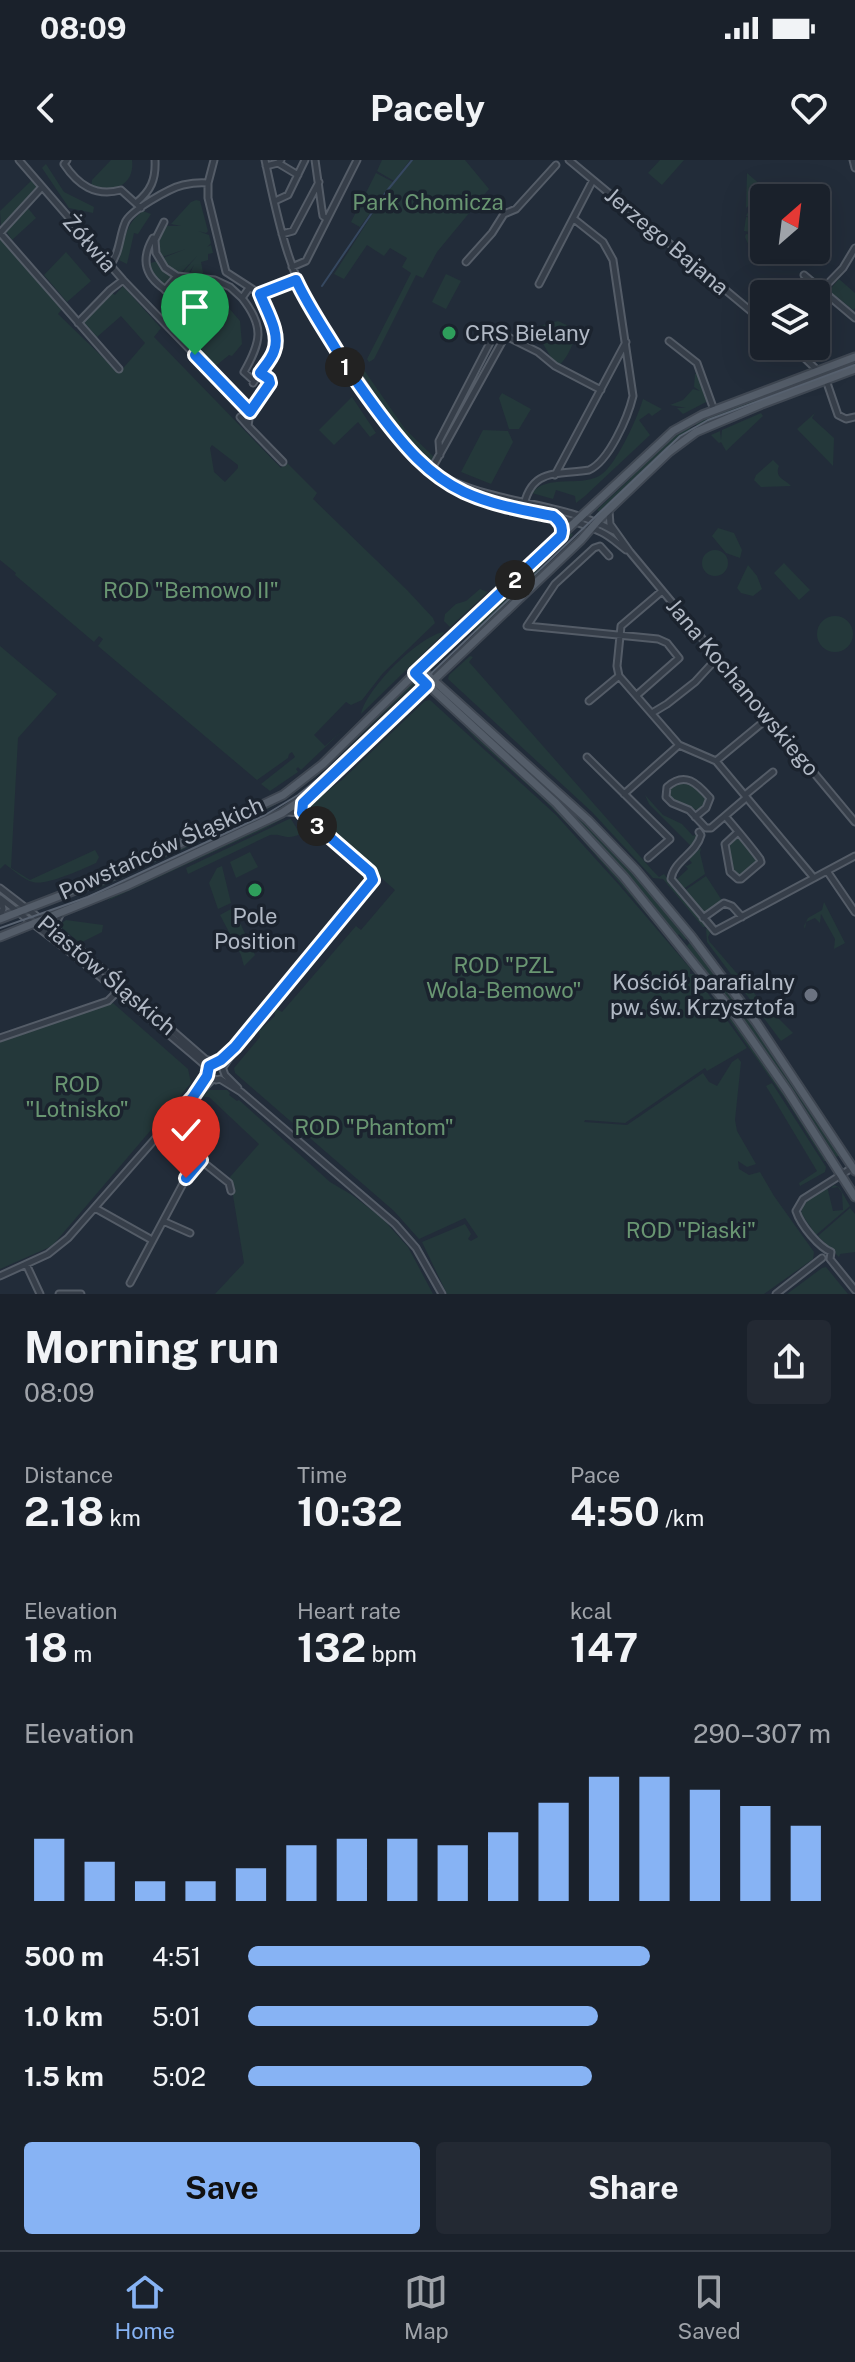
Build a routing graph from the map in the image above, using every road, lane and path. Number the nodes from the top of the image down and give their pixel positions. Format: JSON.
{"nodes":[{"id":1,"x":19,"y":160,"type":"edge"},
{"id":2,"x":155,"y":160,"type":"edge"},
{"id":3,"x":214,"y":160,"type":"edge"},
{"id":4,"x":305,"y":160,"type":"edge"},
{"id":5,"x":315,"y":160,"type":"edge"},
{"id":6,"x":348,"y":160,"type":"edge"},
{"id":7,"x":569,"y":160,"type":"edge"},
{"id":8,"x":853,"y":160,"type":"edge"},
{"id":9,"x":66,"y":162,"type":"edge"},
{"id":10,"x":279,"y":162,"type":"edge"},
{"id":11,"x":356,"y":162,"type":"edge"},
{"id":12,"x":265,"y":163,"type":"edge"},
{"id":13,"x":556,"y":165,"type":"dead end"},
{"id":14,"x":855,"y":168,"type":"edge"},
{"id":15,"x":298,"y":175,"type":"junction"},
{"id":16,"x":593,"y":180,"type":"junction"},
{"id":17,"x":319,"y":182,"type":"junction"},
{"id":18,"x":208,"y":183,"type":"junction"},
{"id":19,"x":42,"y":187,"type":"junction"},
{"id":20,"x":310,"y":200,"type":"junction"},
{"id":21,"x":275,"y":201,"type":"junction"},
{"id":22,"x":138,"y":206,"type":"junction"},
{"id":23,"x":322,"y":206,"type":"junction"},
{"id":24,"x":327,"y":219,"type":"junction"},
{"id":25,"x":574,"y":219,"type":"junction"},
{"id":26,"x":164,"y":222,"type":"dead end"},
{"id":27,"x":0,"y":233,"type":"edge"},
{"id":28,"x":156,"y":234,"type":"junction"},
{"id":29,"x":282,"y":234,"type":"junction"},
{"id":30,"x":855,"y":248,"type":"edge"},
{"id":31,"x":853,"y":260,"type":"edge"},
{"id":32,"x":466,"y":262,"type":"dead end"},
{"id":33,"x":110,"y":265,"type":"junction"},
{"id":34,"x":292,"y":267,"type":"junction"},
{"id":35,"x":804,"y":275,"type":"dead end"},
{"id":36,"x":177,"y":276,"type":"junction"},
{"id":37,"x":123,"y":280,"type":"junction"},
{"id":38,"x":296,"y":280,"type":"junction"},
{"id":39,"x":810,"y":280,"type":"edge"},
{"id":40,"x":830,"y":282,"type":"edge"},
{"id":41,"x":539,"y":284,"type":"dead end"},
{"id":42,"x":249,"y":288,"type":"junction"},
{"id":43,"x":165,"y":290,"type":"junction"},
{"id":44,"x":260,"y":294,"type":"junction"},
{"id":45,"x":830,"y":297,"type":"edge"},
{"id":46,"x":242,"y":298,"type":"junction"},
{"id":47,"x":181,"y":299,"type":"dead end"},
{"id":48,"x":750,"y":310,"type":"edge"},
{"id":49,"x":268,"y":314,"type":"junction"},
{"id":50,"x":855,"y":318,"type":"edge"},
{"id":51,"x":256,"y":321,"type":"junction"},
{"id":52,"x":78,"y":323,"type":"junction"},
{"id":53,"x":626,"y":341,"type":"junction"},
{"id":54,"x":669,"y":341,"type":"dead end"},
{"id":55,"x":502,"y":342,"type":"dead end"},
{"id":56,"x":855,"y":357,"type":"edge"},
{"id":57,"x":807,"y":360,"type":"edge"},
{"id":58,"x":119,"y":369,"type":"dead end"},
{"id":59,"x":855,"y":369,"type":"edge"},
{"id":60,"x":817,"y":370,"type":"junction"},
{"id":61,"x":260,"y":373,"type":"junction"},
{"id":62,"x":826,"y":379,"type":"junction"},
{"id":63,"x":601,"y":390,"type":"junction"},
{"id":64,"x":714,"y":410,"type":"junction"},
{"id":65,"x":250,"y":412,"type":"junction"},
{"id":66,"x":240,"y":417,"type":"dead end"},
{"id":67,"x":855,"y":417,"type":"edge"},
{"id":68,"x":248,"y":426,"type":"junction"},
{"id":69,"x":440,"y":455,"type":"junction"},
{"id":70,"x":283,"y":462,"type":"dead end"},
{"id":71,"x":431,"y":470,"type":"junction"},
{"id":72,"x":555,"y":475,"type":"junction"},
{"id":73,"x":524,"y":506,"type":"junction"},
{"id":74,"x":610,"y":508,"type":"junction"},
{"id":75,"x":553,"y":516,"type":"junction"},
{"id":76,"x":579,"y":519,"type":"junction"},
{"id":77,"x":594,"y":525,"type":"junction"},
{"id":78,"x":618,"y":534,"type":"junction"},
{"id":79,"x":561,"y":536,"type":"junction"},
{"id":80,"x":630,"y":552,"type":"junction"},
{"id":81,"x":609,"y":556,"type":"dead end"},
{"id":82,"x":662,"y":591,"type":"junction"},
{"id":83,"x":619,"y":635,"type":"junction"},
{"id":84,"x":718,"y":657,"type":"junction"},
{"id":85,"x":417,"y":671,"type":"junction"},
{"id":86,"x":619,"y":676,"type":"junction"},
{"id":87,"x":430,"y":682,"type":"junction"},
{"id":88,"x":637,"y":695,"type":"junction"},
{"id":89,"x":589,"y":701,"type":"dead end"},
{"id":90,"x":652,"y":713,"type":"junction"},
{"id":91,"x":768,"y":718,"type":"junction"},
{"id":92,"x":679,"y":745,"type":"junction"},
{"id":93,"x":587,"y":757,"type":"dead end"},
{"id":94,"x":716,"y":761,"type":"junction"},
{"id":95,"x":773,"y":772,"type":"dead end"},
{"id":96,"x":624,"y":794,"type":"junction"},
{"id":97,"x":309,"y":795,"type":"junction"},
{"id":98,"x":746,"y":796,"type":"junction"},
{"id":99,"x":282,"y":813,"type":"junction"},
{"id":100,"x":302,"y":813,"type":"junction"},
{"id":101,"x":725,"y":816,"type":"junction"},
{"id":102,"x":695,"y":817,"type":"junction"},
{"id":103,"x":855,"y":822,"type":"edge"},
{"id":104,"x":699,"y":832,"type":"dead end"},
{"id":105,"x":738,"y":832,"type":"junction"},
{"id":106,"x":697,"y":845,"type":"junction"},
{"id":107,"x":705,"y":847,"type":"dead end"},
{"id":108,"x":855,"y":856,"type":"edge"},
{"id":109,"x":648,"y":858,"type":"dead end"},
{"id":110,"x":827,"y":871,"type":"junction"},
{"id":111,"x":814,"y":878,"type":"junction"},
{"id":112,"x":0,"y":888,"type":"edge"},
{"id":113,"x":0,"y":898,"type":"edge"},
{"id":114,"x":27,"y":909,"type":"junction"},
{"id":115,"x":17,"y":912,"type":"junction"},
{"id":116,"x":855,"y":912,"type":"edge"},
{"id":117,"x":61,"y":913,"type":"junction"},
{"id":118,"x":742,"y":917,"type":"junction"},
{"id":119,"x":0,"y":918,"type":"edge"},
{"id":120,"x":703,"y":918,"type":"junction"},
{"id":121,"x":41,"y":921,"type":"junction"},
{"id":122,"x":33,"y":924,"type":"junction"},
{"id":123,"x":59,"y":934,"type":"junction"},
{"id":124,"x":0,"y":937,"type":"edge"},
{"id":125,"x":120,"y":990,"type":"junction"},
{"id":126,"x":0,"y":1038,"type":"edge"},
{"id":127,"x":216,"y":1071,"type":"junction"},
{"id":128,"x":163,"y":1130,"type":"junction"},
{"id":129,"x":201,"y":1160,"type":"junction"},
{"id":130,"x":854,"y":1168,"type":"edge"},
{"id":131,"x":841,"y":1173,"type":"junction"},
{"id":132,"x":231,"y":1191,"type":"dead end"},
{"id":133,"x":855,"y":1197,"type":"edge"},
{"id":134,"x":95,"y":1208,"type":"junction"},
{"id":135,"x":163,"y":1221,"type":"junction"},
{"id":136,"x":190,"y":1233,"type":"dead end"},
{"id":137,"x":152,"y":1240,"type":"junction"},
{"id":138,"x":824,"y":1250,"type":"junction"},
{"id":139,"x":822,"y":1258,"type":"junction"},
{"id":140,"x":830,"y":1259,"type":"junction"},
{"id":141,"x":26,"y":1264,"type":"junction"},
{"id":142,"x":0,"y":1276,"type":"edge"},
{"id":143,"x":130,"y":1283,"type":"dead end"},
{"id":144,"x":855,"y":1290,"type":"edge"},
{"id":145,"x":40,"y":1294,"type":"edge"},
{"id":146,"x":59,"y":1294,"type":"edge"},
{"id":147,"x":81,"y":1294,"type":"edge"},
{"id":148,"x":442,"y":1294,"type":"edge"},
{"id":149,"x":776,"y":1294,"type":"edge"}],
"edges":[{"from":1,"to":19,"type":"street","name":"Żółwia"},
{"from":2,"to":22,"type":"street"},
{"from":3,"to":18,"type":"street"},
{"from":4,"to":15,"type":"street"},
{"from":5,"to":17,"type":"street"},
{"from":6,"to":11,"type":"street"},
{"from":7,"to":16,"type":"street","name":"Jerzego Bajana"},
{"from":8,"to":14,"type":"street"},
{"from":9,"to":22,"type":"street"},
{"from":10,"to":12,"type":"street"},
{"from":10,"to":15,"type":"street"},
{"from":11,"to":24,"type":"street"},
{"from":12,"to":21,"type":"street"},
{"from":13,"to":32,"type":"street"},
{"from":15,"to":21,"type":"street"},
{"from":16,"to":25,"type":"street"},
{"from":16,"to":48,"type":"street","name":"Jerzego Bajana"},
{"from":17,"to":20,"type":"street"},
{"from":17,"to":23,"type":"street"},
{"from":18,"to":22,"type":"street"},
{"from":18,"to":42,"type":"street"},
{"from":19,"to":27,"type":"street"},
{"from":19,"to":33,"type":"street","name":"Żółwia"},
{"from":20,"to":23,"type":"street"},
{"from":20,"to":29,"type":"street"},
{"from":21,"to":29,"type":"street"},
{"from":22,"to":33,"type":"street"},
{"from":23,"to":24,"type":"street"},
{"from":24,"to":34,"type":"street"},
{"from":25,"to":41,"type":"street"},
{"from":25,"to":53,"type":"street"},
{"from":26,"to":28,"type":"street"},
{"from":27,"to":52,"type":"street"},
{"from":28,"to":36,"type":"street"},
{"from":28,"to":43,"type":"street"},
{"from":29,"to":34,"type":"street"},
{"from":30,"to":31,"type":"street"},
{"from":31,"to":40,"type":"street"},
{"from":33,"to":37,"type":"street","name":"Żółwia"},
{"from":34,"to":38,"type":"street"},
{"from":35,"to":39,"type":"street"},
{"from":36,"to":43,"type":"street"},
{"from":36,"to":46,"type":"street"},
{"from":37,"to":52,"type":"street"},
{"from":37,"to":65,"type":"street","name":"Żółwia"},
{"from":38,"to":44,"type":"street"},
{"from":38,"to":71,"type":"street"},
{"from":42,"to":44,"type":"street"},
{"from":42,"to":46,"type":"street"},
{"from":43,"to":47,"type":"street"},
{"from":44,"to":49,"type":"street"},
{"from":45,"to":50,"type":"street"},
{"from":46,"to":51,"type":"street"},
{"from":49,"to":51,"type":"street"},
{"from":49,"to":61,"type":"street"},
{"from":51,"to":61,"type":"street"},
{"from":52,"to":58,"type":"street"},
{"from":53,"to":63,"type":"street"},
{"from":53,"to":72,"type":"street"},
{"from":54,"to":64,"type":"street"},
{"from":55,"to":69,"type":"street"},
{"from":56,"to":60,"type":"main road","name":"Powstańców Śląskich"},
{"from":57,"to":60,"type":"street"},
{"from":59,"to":62,"type":"main road","name":"Powstańców Śląskich"},
{"from":60,"to":64,"type":"main road","name":"Powstańców Śląskich"},
{"from":61,"to":65,"type":"street"},
{"from":62,"to":67,"type":"street"},
{"from":62,"to":74,"type":"main road","name":"Powstańców Śląskich"},
{"from":63,"to":69,"type":"street"},
{"from":63,"to":72,"type":"street"},
{"from":64,"to":76,"type":"main road","name":"Powstańców Śląskich"},
{"from":65,"to":68,"type":"street"},
{"from":66,"to":68,"type":"street"},
{"from":68,"to":70,"type":"street"},
{"from":69,"to":71,"type":"street"},
{"from":71,"to":73,"type":"street"},
{"from":72,"to":73,"type":"street"},
{"from":73,"to":75,"type":"street"},
{"from":73,"to":76,"type":"street"},
{"from":74,"to":77,"type":"main road","name":"Powstańców Śląskich"},
{"from":74,"to":78,"type":"street"},
{"from":75,"to":76,"type":"street"},
{"from":75,"to":79,"type":"street"},
{"from":76,"to":77,"type":"street"},
{"from":76,"to":79,"type":"main road","name":"Powstańców Śląskich"},
{"from":77,"to":78,"type":"street","name":"Jana Kochanowskiego"},
{"from":77,"to":80,"type":"street","name":"Jana Kochanowskiego"},
{"from":77,"to":87,"type":"main road","name":"Powstańców Śląskich"},
{"from":78,"to":80,"type":"street","name":"Jana Kochanowskiego"},
{"from":79,"to":85,"type":"main road","name":"Powstańców Śląskich"},
{"from":80,"to":82,"type":"street","name":"Jana Kochanowskiego"},
{"from":81,"to":83,"type":"street"},
{"from":82,"to":83,"type":"street"},
{"from":82,"to":84,"type":"street","name":"Jana Kochanowskiego"},
{"from":83,"to":86,"type":"street"},
{"from":83,"to":88,"type":"street"},
{"from":84,"to":90,"type":"street"},
{"from":84,"to":91,"type":"street","name":"Jana Kochanowskiego"},
{"from":85,"to":87,"type":"main road"},
{"from":85,"to":114,"type":"main road","name":"Powstańców Śląskich"},
{"from":86,"to":88,"type":"street"},
{"from":86,"to":89,"type":"street"},
{"from":87,"to":97,"type":"main road","name":"Powstańców Śląskich"},
{"from":87,"to":130,"type":"main road"},
{"from":87,"to":131,"type":"main road"},
{"from":88,"to":90,"type":"street"},
{"from":90,"to":92,"type":"street"},
{"from":91,"to":94,"type":"street"},
{"from":91,"to":103,"type":"street","name":"Jana Kochanowskiego"},
{"from":92,"to":94,"type":"street"},
{"from":92,"to":96,"type":"street"},
{"from":93,"to":96,"type":"street"},
{"from":94,"to":98,"type":"street"},
{"from":95,"to":98,"type":"street"},
{"from":96,"to":109,"type":"street"},
{"from":97,"to":99,"type":"main road","name":"Powstańców Śląskich"},
{"from":97,"to":100,"type":"street"},
{"from":98,"to":101,"type":"street"},
{"from":98,"to":111,"type":"street"},
{"from":99,"to":100,"type":"street"},
{"from":99,"to":117,"type":"main road","name":"Powstańców Śląskich"},
{"from":100,"to":127,"type":"street"},
{"from":101,"to":102,"type":"street"},
{"from":101,"to":105,"type":"street"},
{"from":102,"to":102,"type":"street"},
{"from":104,"to":106,"type":"street"},
{"from":105,"to":105,"type":"street"},
{"from":106,"to":107,"type":"street"},
{"from":106,"to":120,"type":"street"},
{"from":108,"to":110,"type":"street"},
{"from":110,"to":111,"type":"street"},
{"from":110,"to":116,"type":"street"},
{"from":111,"to":118,"type":"street"},
{"from":112,"to":114,"type":"street","name":"Piastów Śląskich"},
{"from":113,"to":115,"type":"street","name":"Piastów Śląskich"},
{"from":113,"to":119,"type":"street"},
{"from":114,"to":115,"type":"main road","name":"Powstańców Śląskich"},
{"from":114,"to":121,"type":"street","name":"Piastów Śląskich"},
{"from":115,"to":119,"type":"main road","name":"Powstańców Śląskich"},
{"from":115,"to":122,"type":"street","name":"Piastów Śląskich"},
{"from":117,"to":121,"type":"main road","name":"Powstańców Śląskich"},
{"from":117,"to":123,"type":"street"},
{"from":118,"to":120,"type":"street"},
{"from":118,"to":120,"type":"street"},
{"from":121,"to":122,"type":"main road","name":"Powstańców Śląskich"},
{"from":121,"to":123,"type":"street","name":"Piastów Śląskich"},
{"from":122,"to":124,"type":"main road","name":"Powstańców Śląskich"},
{"from":122,"to":125,"type":"street","name":"Piastów Śląskich"},
{"from":123,"to":125,"type":"street","name":"Piastów Śląskich"},
{"from":125,"to":126,"type":"street"},
{"from":125,"to":127,"type":"street","name":"Piastów Śląskich"},
{"from":127,"to":128,"type":"street"},
{"from":127,"to":148,"type":"street","name":"Piastów Śląskich"},
{"from":128,"to":129,"type":"street"},
{"from":128,"to":134,"type":"street"},
{"from":129,"to":132,"type":"street"},
{"from":129,"to":135,"type":"street"},
{"from":130,"to":131,"type":"street"},
{"from":131,"to":133,"type":"main road"},
{"from":131,"to":138,"type":"street"},
{"from":134,"to":137,"type":"street"},
{"from":134,"to":141,"type":"street"},
{"from":135,"to":136,"type":"street"},
{"from":135,"to":137,"type":"street"},
{"from":137,"to":143,"type":"street"},
{"from":138,"to":139,"type":"street"},
{"from":138,"to":140,"type":"street"},
{"from":139,"to":140,"type":"street"},
{"from":139,"to":149,"type":"street"},
{"from":140,"to":144,"type":"street"},
{"from":141,"to":142,"type":"street"},
{"from":141,"to":145,"type":"street"},
{"from":146,"to":147,"type":"street"}]}
